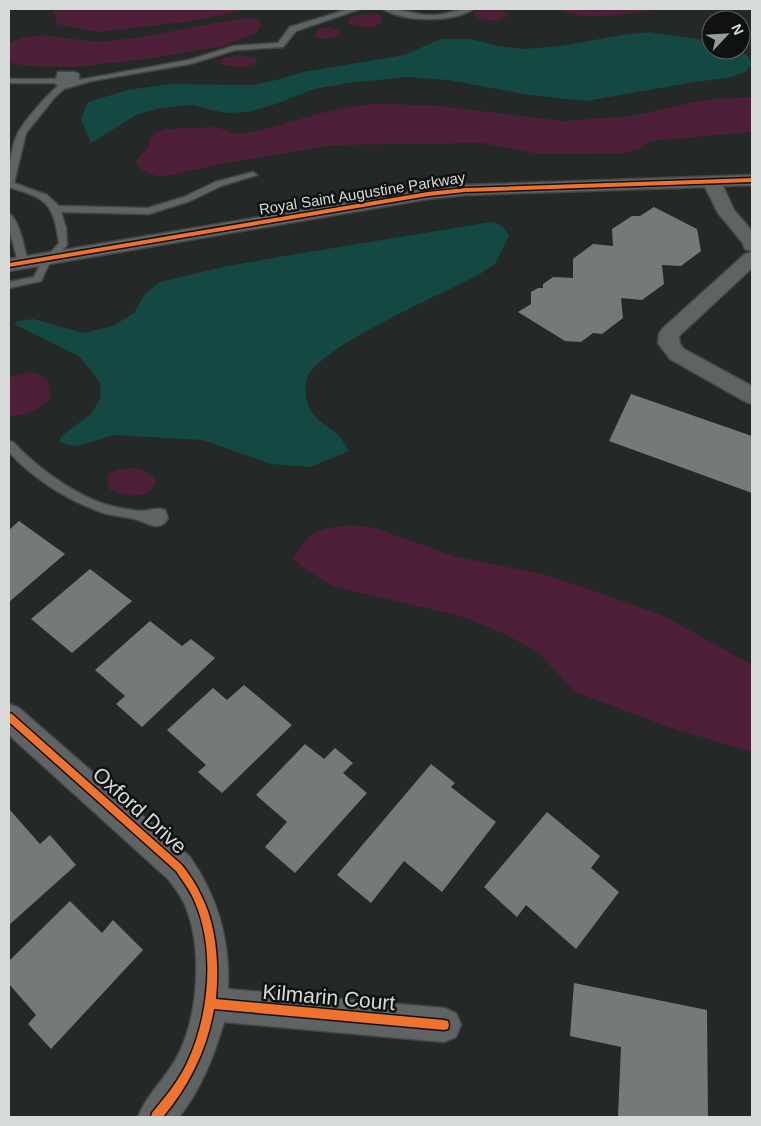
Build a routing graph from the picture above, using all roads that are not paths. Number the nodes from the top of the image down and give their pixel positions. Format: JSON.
{"nodes":[{"id":1,"x":356,"y":9,"type":"edge"},
{"id":2,"x":387,"y":9,"type":"edge"},
{"id":3,"x":469,"y":9,"type":"edge"},
{"id":4,"x":310,"y":22,"type":"junction"},
{"id":5,"x":280,"y":45,"type":"junction"},
{"id":6,"x":23,"y":74,"type":"dead end"},
{"id":7,"x":63,"y":77,"type":"dead end"},
{"id":8,"x":9,"y":80,"type":"edge"},
{"id":9,"x":73,"y":82,"type":"junction"},
{"id":10,"x":22,"y":133,"type":"junction"},
{"id":11,"x":9,"y":135,"type":"edge"},
{"id":12,"x":253,"y":175,"type":"dead end"},
{"id":13,"x":752,"y":180,"type":"edge"},
{"id":14,"x":712,"y":181,"type":"junction"},
{"id":15,"x":57,"y":209,"type":"junction"},
{"id":16,"x":9,"y":217,"type":"edge"},
{"id":17,"x":752,"y":245,"type":"edge"},
{"id":18,"x":50,"y":258,"type":"junction"},
{"id":19,"x":752,"y":258,"type":"edge"},
{"id":20,"x":16,"y":263,"type":"edge"},
{"id":21,"x":9,"y":285,"type":"edge"},
{"id":22,"x":752,"y":396,"type":"edge"},
{"id":23,"x":9,"y":445,"type":"edge"},
{"id":24,"x":139,"y":516,"type":"dead end"},
{"id":25,"x":9,"y":717,"type":"edge"},
{"id":26,"x":211,"y":1004,"type":"junction"},
{"id":27,"x":444,"y":1025,"type":"dead end"},
{"id":28,"x":156,"y":1117,"type":"edge"}],
"edges":[{"from":1,"to":4,"type":"lane"},
{"from":2,"to":3,"type":"lane"},
{"from":4,"to":5,"type":"lane"},
{"from":4,"to":5,"type":"lane"},
{"from":5,"to":9,"type":"lane"},
{"from":6,"to":8,"type":"lane"},
{"from":7,"to":9,"type":"lane"},
{"from":8,"to":9,"type":"lane"},
{"from":9,"to":10,"type":"lane"},
{"from":10,"to":11,"type":"lane"},
{"from":10,"to":15,"type":"lane"},
{"from":12,"to":15,"type":"lane"},
{"from":13,"to":14,"type":"street","name":"Royal Saint Augustine Parkway"},
{"from":14,"to":17,"type":"street"},
{"from":14,"to":18,"type":"street","name":"Royal Saint Augustine Parkway"},
{"from":15,"to":18,"type":"lane"},
{"from":16,"to":20,"type":"lane"},
{"from":18,"to":20,"type":"street","name":"Royal Saint Augustine Parkway"},
{"from":18,"to":21,"type":"lane"},
{"from":19,"to":22,"type":"street"},
{"from":23,"to":24,"type":"lane"},
{"from":25,"to":26,"type":"street","name":"Oxford Drive"},
{"from":26,"to":27,"type":"street","name":"Kilmarin Court"},
{"from":26,"to":28,"type":"street","name":"Oxford Drive"}]}
